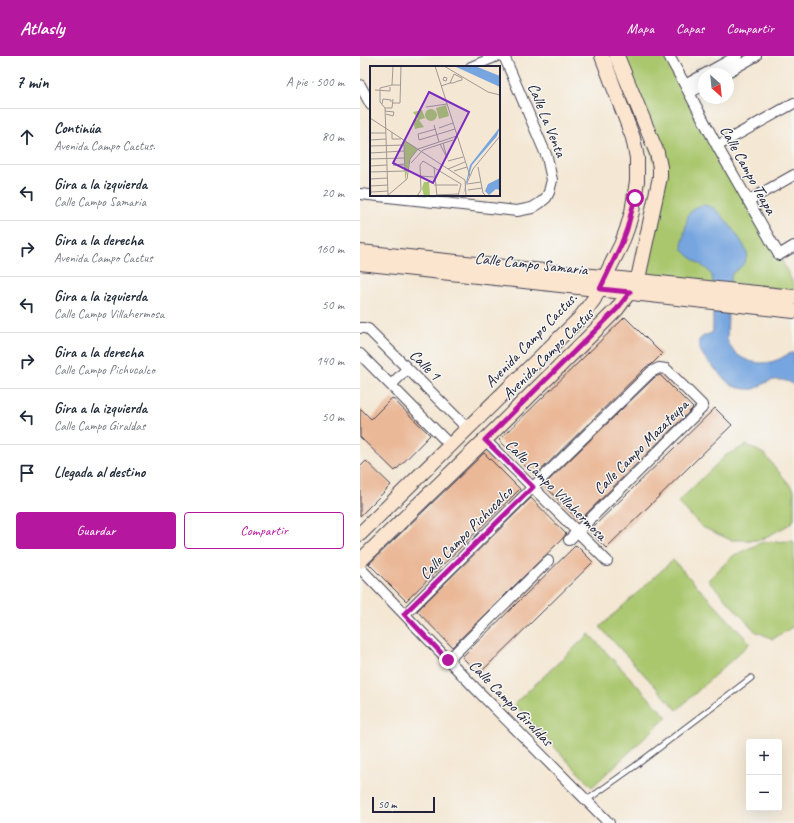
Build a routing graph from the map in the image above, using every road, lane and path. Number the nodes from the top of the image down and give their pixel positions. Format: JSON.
{"nodes":[{"id":1,"x":497,"y":56,"type":"edge"},
{"id":2,"x":504,"y":56,"type":"edge"},
{"id":3,"x":602,"y":56,"type":"edge"},
{"id":4,"x":617,"y":56,"type":"edge"},
{"id":5,"x":668,"y":56,"type":"edge"},
{"id":6,"x":737,"y":56,"type":"edge"},
{"id":7,"x":756,"y":56,"type":"edge"},
{"id":8,"x":476,"y":62,"type":"edge"},
{"id":9,"x":734,"y":68,"type":"edge"},
{"id":10,"x":360,"y":85,"type":"edge"},
{"id":11,"x":698,"y":86,"type":"edge"},
{"id":12,"x":687,"y":89,"type":"junction"},
{"id":13,"x":370,"y":103,"type":"edge"},
{"id":14,"x":794,"y":103,"type":"edge"},
{"id":15,"x":716,"y":146,"type":"junction"},
{"id":16,"x":794,"y":175,"type":"edge"},
{"id":17,"x":360,"y":194,"type":"edge"},
{"id":18,"x":370,"y":195,"type":"edge"},
{"id":19,"x":390,"y":196,"type":"edge"},
{"id":20,"x":419,"y":198,"type":"edge"},
{"id":21,"x":748,"y":201,"type":"junction"},
{"id":22,"x":794,"y":246,"type":"edge"},
{"id":23,"x":360,"y":252,"type":"edge"},
{"id":24,"x":360,"y":263,"type":"edge"},
{"id":25,"x":602,"y":283,"type":"junction"},
{"id":26,"x":633,"y":287,"type":"junction"},
{"id":27,"x":794,"y":297,"type":"edge"},
{"id":28,"x":794,"y":311,"type":"edge"},
{"id":29,"x":360,"y":328,"type":"edge"},
{"id":30,"x":360,"y":354,"type":"edge"},
{"id":31,"x":407,"y":369,"type":"junction"},
{"id":32,"x":652,"y":372,"type":"joint"},
{"id":33,"x":391,"y":386,"type":"junction"},
{"id":34,"x":467,"y":428,"type":"junction"},
{"id":35,"x":485,"y":440,"type":"junction"},
{"id":36,"x":450,"y":445,"type":"junction"},
{"id":37,"x":533,"y":487,"type":"junction"},
{"id":38,"x":577,"y":532,"type":"junction"},
{"id":39,"x":360,"y":534,"type":"edge"},
{"id":40,"x":569,"y":540,"type":"dead end"},
{"id":41,"x":360,"y":561,"type":"edge"},
{"id":42,"x":548,"y":561,"type":"dead end"},
{"id":43,"x":607,"y":561,"type":"dead end"},
{"id":44,"x":360,"y":568,"type":"edge"},
{"id":45,"x":404,"y":614,"type":"junction"},
{"id":46,"x":448,"y":660,"type":"junction"},
{"id":47,"x":750,"y":678,"type":"dead end"},
{"id":48,"x":587,"y":800,"type":"junction"},
{"id":49,"x":609,"y":823,"type":"edge"}],
"edges":[{"from":1,"to":8,"type":"street"},
{"from":2,"to":20,"type":"street","name":"Calle La Venta"},
{"from":3,"to":25,"type":"street","name":"Avenida Campo Cactus."},
{"from":4,"to":26,"type":"street","name":"Avenida Campo Cactus"},
{"from":5,"to":12,"type":"street","name":"Calle Campo Teapa"},
{"from":6,"to":12,"type":"street"},
{"from":7,"to":9,"type":"street"},
{"from":10,"to":13,"type":"street"},
{"from":11,"to":12,"type":"street"},
{"from":12,"to":15,"type":"street","name":"Calle Campo Teapa"},
{"from":14,"to":15,"type":"street"},
{"from":15,"to":21,"type":"street","name":"Calle Campo Teapa"},
{"from":16,"to":21,"type":"street"},
{"from":17,"to":18,"type":"street","name":"Calle La Venta"},
{"from":19,"to":20,"type":"street","name":"Calle La Venta"},
{"from":21,"to":22,"type":"street","name":"Calle Campo Teapa"},
{"from":23,"to":25,"type":"street","name":"Calle Campo Samaria"},
{"from":24,"to":25,"type":"street","name":"Calle Campo Samaria"},
{"from":25,"to":26,"type":"street","name":"Calle Campo Samaria"},
{"from":25,"to":34,"type":"street","name":"Avenida Campo Cactus."},
{"from":26,"to":27,"type":"street","name":"Calle Campo Samaria"},
{"from":26,"to":28,"type":"street","name":"Calle Campo Samaria"},
{"from":26,"to":35,"type":"street","name":"Avenida Campo Cactus"},
{"from":29,"to":31,"type":"street","name":"Calle 1"},
{"from":30,"to":33,"type":"street"},
{"from":31,"to":33,"type":"street"},
{"from":31,"to":34,"type":"street","name":"Calle 1"},
{"from":32,"to":37,"type":"street","name":"Calle Campo Pichucalco"},
{"from":32,"to":38,"type":"street","name":"Calle Campo Mazateupa"},
{"from":33,"to":36,"type":"street"},
{"from":34,"to":36,"type":"street","name":"Avenida Campo Cactus."},
{"from":35,"to":37,"type":"street","name":"Calle Campo Villahermosa"},
{"from":35,"to":41,"type":"street","name":"Avenida Campo Cactus"},
{"from":36,"to":39,"type":"street","name":"Avenida Campo Cactus."},
{"from":37,"to":38,"type":"street","name":"Calle Campo Villahermosa"},
{"from":37,"to":45,"type":"street","name":"Calle Campo Pichucalco"},
{"from":38,"to":40,"type":"street","name":"Calle Campo Mazateupa"},
{"from":38,"to":43,"type":"street","name":"Calle Campo Villahermosa"},
{"from":42,"to":46,"type":"street"},
{"from":44,"to":45,"type":"street","name":"Calle Campo Giraldas"},
{"from":45,"to":46,"type":"street","name":"Calle Campo Giraldas"},
{"from":46,"to":48,"type":"street","name":"Calle Campo Giraldas"},
{"from":47,"to":48,"type":"lane"},
{"from":48,"to":49,"type":"street","name":"Calle Campo Giraldas"}]}
